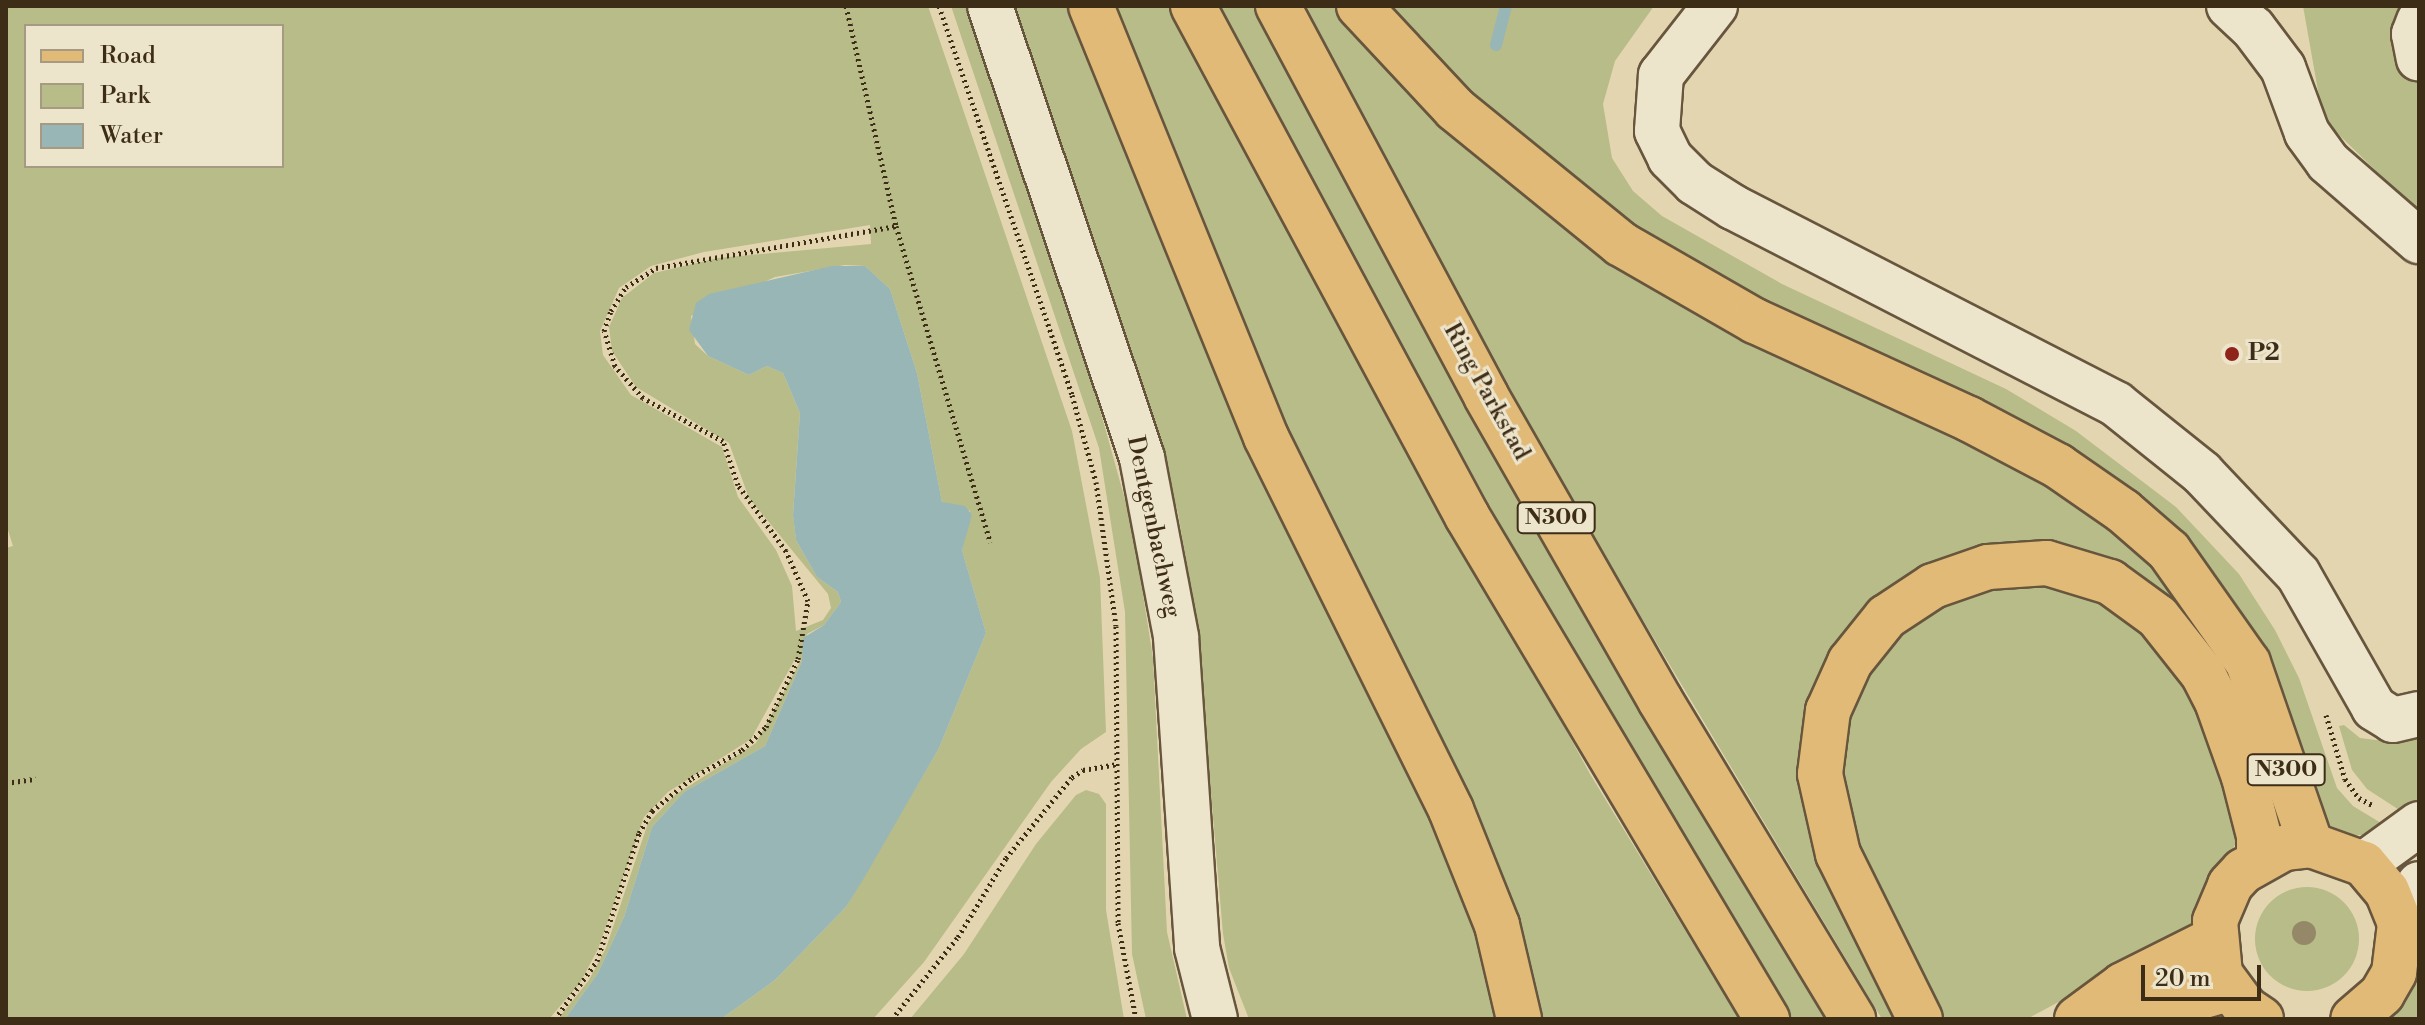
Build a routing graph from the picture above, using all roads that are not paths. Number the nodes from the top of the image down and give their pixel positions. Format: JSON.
{"nodes":[{"id":1,"x":990,"y":6,"type":"edge"},
{"id":2,"x":1091,"y":6,"type":"edge"},
{"id":3,"x":1193,"y":6,"type":"edge"},
{"id":4,"x":1278,"y":6,"type":"edge"},
{"id":5,"x":1359,"y":6,"type":"edge"},
{"id":6,"x":1715,"y":6,"type":"edge"},
{"id":7,"x":2229,"y":6,"type":"edge"},
{"id":8,"x":2419,"y":21,"type":"edge"},
{"id":9,"x":2419,"y":59,"type":"edge"},
{"id":10,"x":2419,"y":241,"type":"edge"},
{"id":11,"x":2419,"y":714,"type":"edge"},
{"id":12,"x":2419,"y":824,"type":"edge"},
{"id":13,"x":2311,"y":845,"type":"junction"},
{"id":14,"x":2259,"y":858,"type":"junction"},
{"id":15,"x":2364,"y":864,"type":"junction"},
{"id":16,"x":2419,"y":884,"type":"edge"},
{"id":17,"x":2400,"y":924,"type":"junction"},
{"id":18,"x":2213,"y":940,"type":"junction"},
{"id":19,"x":2228,"y":989,"type":"junction"},
{"id":20,"x":1215,"y":1019,"type":"edge"},
{"id":21,"x":1519,"y":1019,"type":"edge"},
{"id":22,"x":1767,"y":1019,"type":"edge"},
{"id":23,"x":1853,"y":1019,"type":"edge"},
{"id":24,"x":1920,"y":1019,"type":"edge"},
{"id":25,"x":2077,"y":1019,"type":"edge"},
{"id":26,"x":2124,"y":1019,"type":"edge"},
{"id":27,"x":2261,"y":1019,"type":"edge"},
{"id":28,"x":2353,"y":1019,"type":"edge"}],
"edges":[{"from":1,"to":20,"type":"street","name":"Dentgenbachweg"},
{"from":2,"to":21,"type":"main road"},
{"from":3,"to":22,"type":"main road","number":"N300"},
{"from":4,"to":23,"type":"main road","name":"Ring Parkstad","number":"N300"},
{"from":5,"to":13,"type":"main road","number":"N300"},
{"from":6,"to":11,"type":"street"},
{"from":7,"to":10,"type":"street"},
{"from":8,"to":9,"type":"street"},
{"from":12,"to":15,"type":"street"},
{"from":13,"to":14,"type":"main road"},
{"from":13,"to":15,"type":"main road"},
{"from":14,"to":18,"type":"main road"},
{"from":14,"to":24,"type":"main road","number":"N300"},
{"from":15,"to":17,"type":"main road"},
{"from":16,"to":17,"type":"street"},
{"from":17,"to":28,"type":"main road"},
{"from":18,"to":19,"type":"main road"},
{"from":18,"to":25,"type":"main road"},
{"from":19,"to":26,"type":"main road"},
{"from":19,"to":27,"type":"main road"}]}
